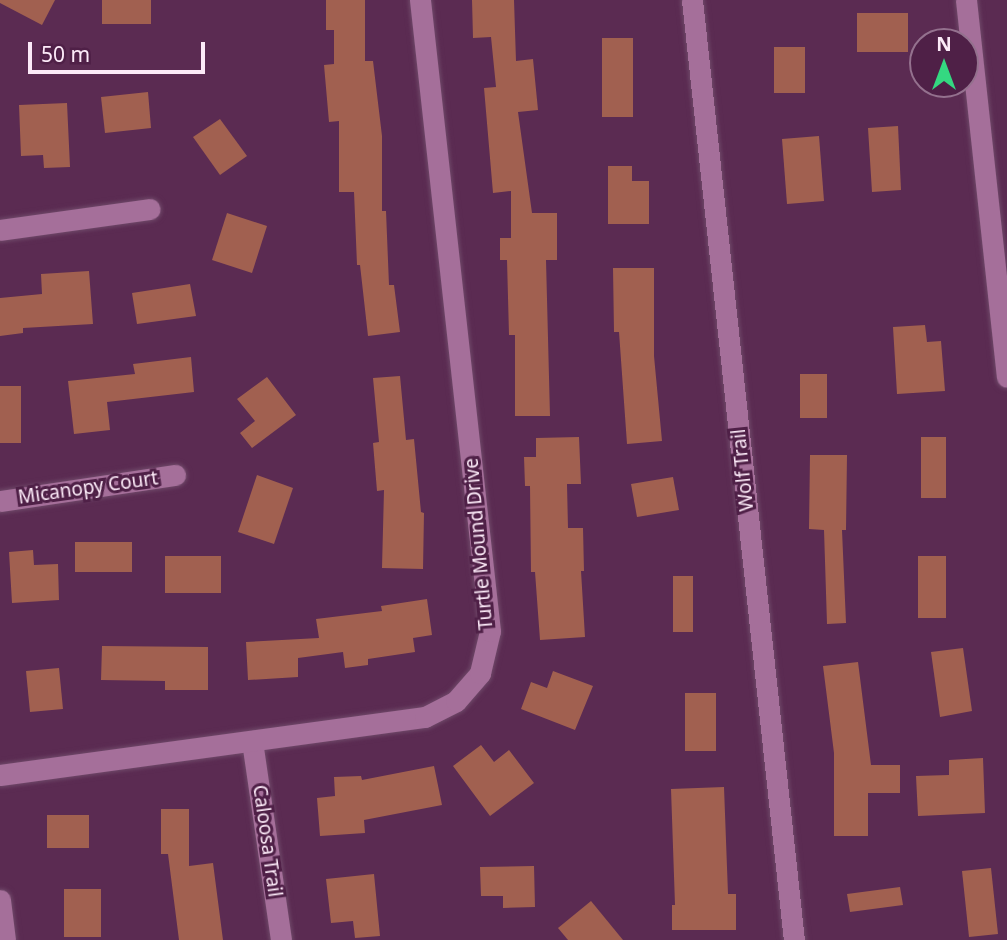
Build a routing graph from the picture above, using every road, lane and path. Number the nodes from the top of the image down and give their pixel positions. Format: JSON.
{"nodes":[{"id":1,"x":420,"y":0,"type":"edge"},
{"id":2,"x":692,"y":0,"type":"edge"},
{"id":3,"x":966,"y":0,"type":"edge"},
{"id":4,"x":150,"y":209,"type":"dead end"},
{"id":5,"x":0,"y":230,"type":"edge"},
{"id":6,"x":1007,"y":377,"type":"edge"},
{"id":7,"x":176,"y":475,"type":"dead end"},
{"id":8,"x":0,"y":501,"type":"edge"},
{"id":9,"x":253,"y":741,"type":"junction"},
{"id":10,"x":0,"y":775,"type":"edge"},
{"id":11,"x":0,"y":900,"type":"edge"},
{"id":12,"x":5,"y":940,"type":"edge"},
{"id":13,"x":281,"y":940,"type":"edge"},
{"id":14,"x":794,"y":940,"type":"edge"}],
"edges":[{"from":1,"to":9,"type":"street","name":"Turtle Mound Drive"},
{"from":2,"to":14,"type":"street","name":"Wolf Trail"},
{"from":3,"to":6,"type":"street"},
{"from":4,"to":5,"type":"street"},
{"from":7,"to":8,"type":"street","name":"Micanopy Court"},
{"from":9,"to":10,"type":"street","name":"Turtle Mound Drive"},
{"from":9,"to":13,"type":"street","name":"Caloosa Trail"},
{"from":11,"to":12,"type":"street"}]}
